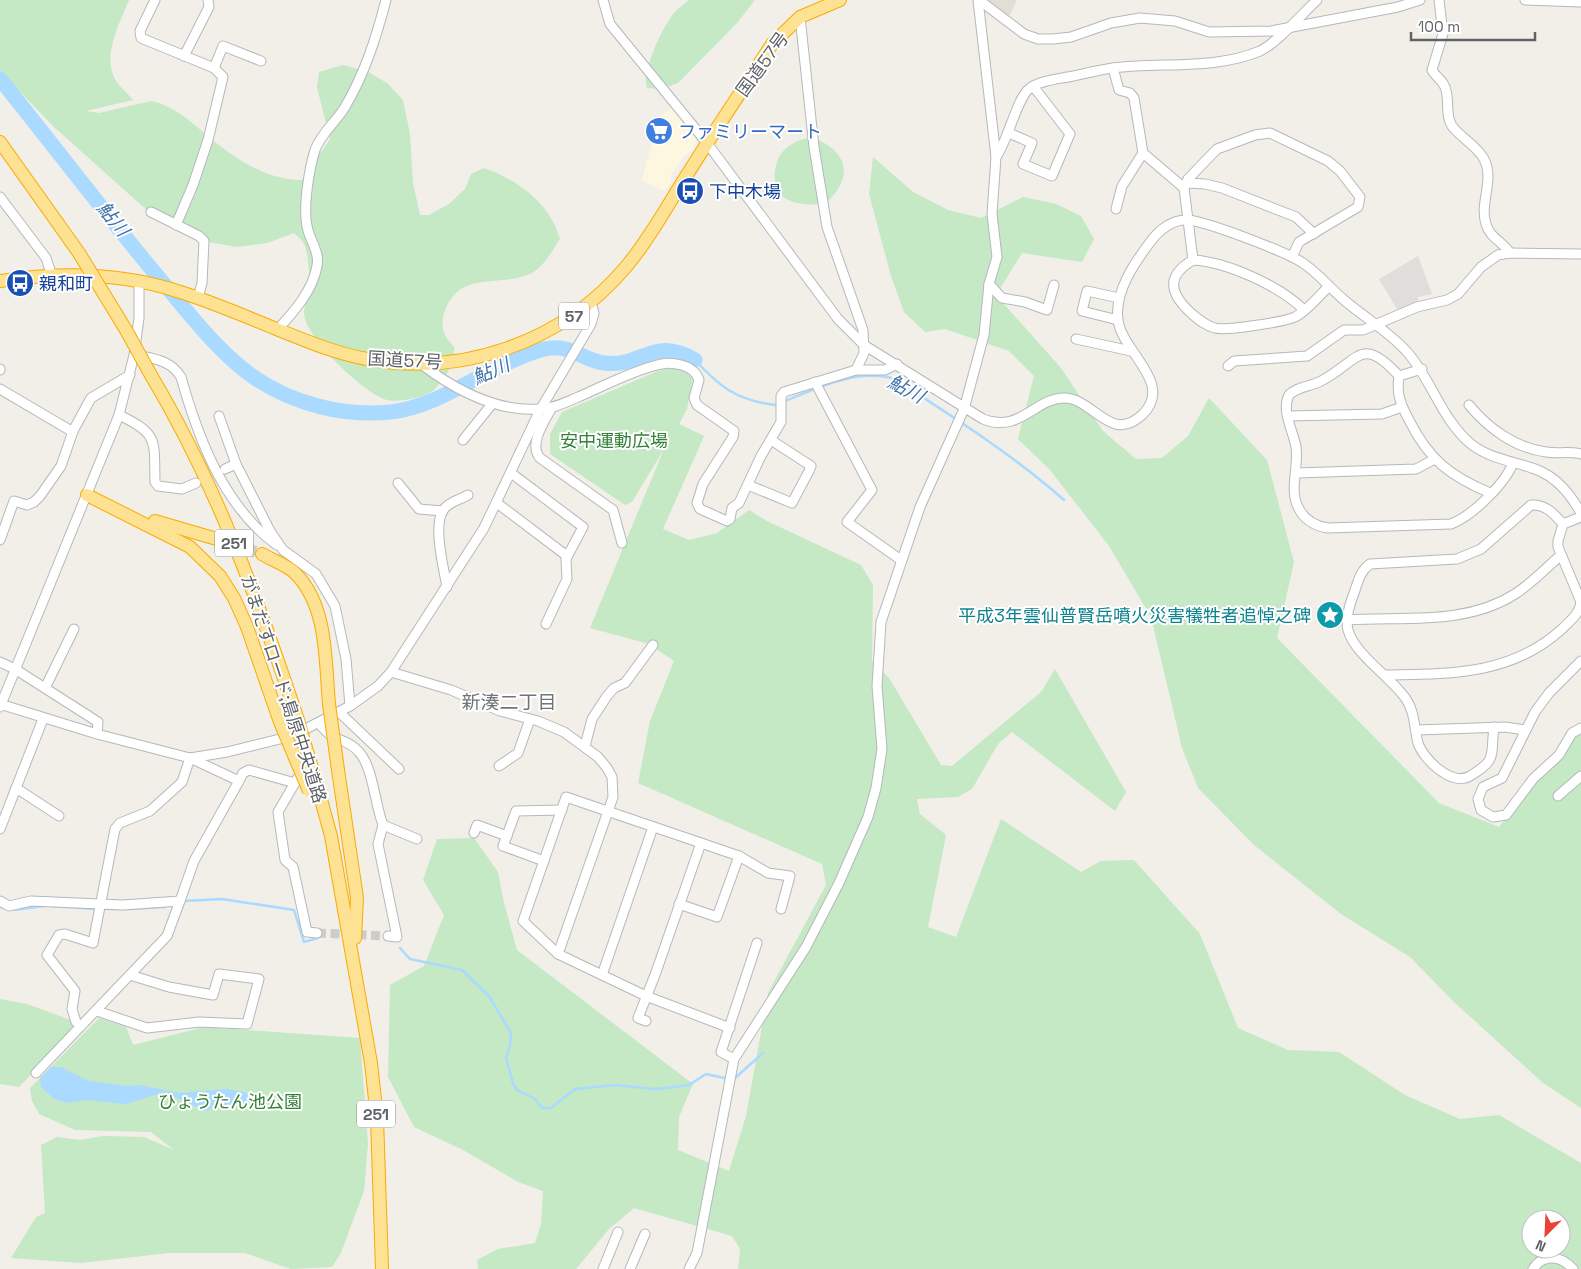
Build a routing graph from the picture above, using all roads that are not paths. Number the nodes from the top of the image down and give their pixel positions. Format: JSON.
{"nodes":[{"id":1,"x":155,"y":0,"type":"edge"},
{"id":2,"x":208,"y":0,"type":"edge"},
{"id":3,"x":386,"y":0,"type":"edge"},
{"id":4,"x":602,"y":0,"type":"edge"},
{"id":5,"x":840,"y":0,"type":"edge"},
{"id":6,"x":978,"y":0,"type":"edge"},
{"id":7,"x":1317,"y":0,"type":"edge"},
{"id":8,"x":1420,"y":0,"type":"edge"},
{"id":9,"x":1439,"y":0,"type":"edge"},
{"id":10,"x":1525,"y":0,"type":"edge"},
{"id":11,"x":1581,"y":2,"type":"edge"},
{"id":12,"x":800,"y":17,"type":"junction"},
{"id":13,"x":1287,"y":28,"type":"junction"},
{"id":14,"x":184,"y":56,"type":"junction"},
{"id":15,"x":261,"y":62,"type":"dead end"},
{"id":16,"x":214,"y":68,"type":"junction"},
{"id":17,"x":1113,"y":68,"type":"junction"},
{"id":18,"x":1034,"y":86,"type":"junction"},
{"id":19,"x":1009,"y":134,"type":"junction"},
{"id":20,"x":0,"y":142,"type":"edge"},
{"id":21,"x":707,"y":143,"type":"junction"},
{"id":22,"x":1143,"y":153,"type":"junction"},
{"id":23,"x":996,"y":157,"type":"junction"},
{"id":24,"x":1185,"y":186,"type":"junction"},
{"id":25,"x":0,"y":197,"type":"edge"},
{"id":26,"x":1116,"y":209,"type":"dead end"},
{"id":27,"x":151,"y":212,"type":"dead end"},
{"id":28,"x":1188,"y":220,"type":"junction"},
{"id":29,"x":176,"y":225,"type":"junction"},
{"id":30,"x":1314,"y":234,"type":"junction"},
{"id":31,"x":1510,"y":253,"type":"junction"},
{"id":32,"x":1581,"y":254,"type":"edge"},
{"id":33,"x":1292,"y":257,"type":"junction"},
{"id":34,"x":1193,"y":260,"type":"junction"},
{"id":35,"x":52,"y":276,"type":"junction"},
{"id":36,"x":0,"y":281,"type":"edge"},
{"id":37,"x":139,"y":282,"type":"junction"},
{"id":38,"x":989,"y":284,"type":"junction"},
{"id":39,"x":1054,"y":285,"type":"dead end"},
{"id":40,"x":1329,"y":286,"type":"junction"},
{"id":41,"x":198,"y":298,"type":"junction"},
{"id":42,"x":1119,"y":298,"type":"junction"},
{"id":43,"x":592,"y":303,"type":"junction"},
{"id":44,"x":856,"y":308,"type":"junction"},
{"id":45,"x":1304,"y":310,"type":"junction"},
{"id":46,"x":838,"y":319,"type":"junction"},
{"id":47,"x":1118,"y":320,"type":"junction"},
{"id":48,"x":1377,"y":325,"type":"junction"},
{"id":49,"x":277,"y":330,"type":"junction"},
{"id":50,"x":1076,"y":339,"type":"dead end"},
{"id":51,"x":864,"y":345,"type":"junction"},
{"id":52,"x":1131,"y":351,"type":"junction"},
{"id":53,"x":134,"y":355,"type":"junction"},
{"id":54,"x":421,"y":364,"type":"junction"},
{"id":55,"x":897,"y":364,"type":"junction"},
{"id":56,"x":1228,"y":366,"type":"dead end"},
{"id":57,"x":1422,"y":369,"type":"junction"},
{"id":58,"x":856,"y":370,"type":"junction"},
{"id":59,"x":130,"y":375,"type":"junction"},
{"id":60,"x":1399,"y":376,"type":"junction"},
{"id":61,"x":817,"y":386,"type":"junction"},
{"id":62,"x":0,"y":389,"type":"edge"},
{"id":63,"x":492,"y":404,"type":"junction"},
{"id":64,"x":1469,"y":405,"type":"dead end"},
{"id":65,"x":552,"y":407,"type":"junction"},
{"id":66,"x":1402,"y":407,"type":"junction"},
{"id":67,"x":540,"y":410,"type":"junction"},
{"id":68,"x":962,"y":413,"type":"junction"},
{"id":69,"x":119,"y":415,"type":"junction"},
{"id":70,"x":219,"y":416,"type":"dead end"},
{"id":71,"x":1288,"y":416,"type":"junction"},
{"id":72,"x":73,"y":432,"type":"junction"},
{"id":73,"x":464,"y":440,"type":"dead end"},
{"id":74,"x":771,"y":440,"type":"junction"},
{"id":75,"x":1581,"y":454,"type":"edge"},
{"id":76,"x":1435,"y":459,"type":"junction"},
{"id":77,"x":1513,"y":463,"type":"junction"},
{"id":78,"x":236,"y":464,"type":"junction"},
{"id":79,"x":225,"y":469,"type":"dead end"},
{"id":80,"x":511,"y":473,"type":"junction"},
{"id":81,"x":1297,"y":474,"type":"junction"},
{"id":82,"x":196,"y":483,"type":"dead end"},
{"id":83,"x":398,"y":483,"type":"dead end"},
{"id":84,"x":748,"y":485,"type":"junction"},
{"id":85,"x":1490,"y":493,"type":"junction"},
{"id":86,"x":87,"y":495,"type":"junction"},
{"id":87,"x":468,"y":495,"type":"dead end"},
{"id":88,"x":103,"y":503,"type":"junction"},
{"id":89,"x":497,"y":503,"type":"junction"},
{"id":90,"x":443,"y":511,"type":"junction"},
{"id":91,"x":1581,"y":515,"type":"edge"},
{"id":92,"x":1564,"y":524,"type":"junction"},
{"id":93,"x":0,"y":540,"type":"edge"},
{"id":94,"x":220,"y":540,"type":"tunnel mouth"},
{"id":95,"x":622,"y":543,"type":"dead end"},
{"id":96,"x":283,"y":550,"type":"junction"},
{"id":97,"x":262,"y":554,"type":"tunnel mouth"},
{"id":98,"x":1561,"y":555,"type":"junction"},
{"id":99,"x":567,"y":556,"type":"junction"},
{"id":100,"x":901,"y":560,"type":"junction"},
{"id":101,"x":447,"y":587,"type":"junction"},
{"id":102,"x":1581,"y":603,"type":"edge"},
{"id":103,"x":1347,"y":620,"type":"junction"},
{"id":104,"x":546,"y":624,"type":"dead end"},
{"id":105,"x":74,"y":629,"type":"dead end"},
{"id":106,"x":653,"y":645,"type":"dead end"},
{"id":107,"x":1581,"y":661,"type":"edge"},
{"id":108,"x":0,"y":662,"type":"edge"},
{"id":109,"x":15,"y":669,"type":"junction"},
{"id":110,"x":391,"y":672,"type":"junction"},
{"id":111,"x":1386,"y":675,"type":"junction"},
{"id":112,"x":45,"y":688,"type":"junction"},
{"id":113,"x":0,"y":705,"type":"edge"},
{"id":114,"x":350,"y":706,"type":"junction"},
{"id":115,"x":339,"y":712,"type":"junction"},
{"id":116,"x":43,"y":719,"type":"junction"},
{"id":117,"x":530,"y":719,"type":"junction"},
{"id":118,"x":319,"y":723,"type":"junction"},
{"id":119,"x":1494,"y":727,"type":"junction"},
{"id":120,"x":1581,"y":728,"type":"edge"},
{"id":121,"x":1416,"y":730,"type":"junction"},
{"id":122,"x":1526,"y":730,"type":"junction"},
{"id":123,"x":97,"y":734,"type":"junction"},
{"id":124,"x":292,"y":736,"type":"junction"},
{"id":125,"x":584,"y":746,"type":"junction"},
{"id":126,"x":190,"y":758,"type":"junction"},
{"id":127,"x":499,"y":766,"type":"dead end"},
{"id":128,"x":399,"y":769,"type":"dead end"},
{"id":129,"x":1581,"y":776,"type":"edge"},
{"id":130,"x":239,"y":781,"type":"junction"},
{"id":131,"x":295,"y":783,"type":"junction"},
{"id":132,"x":16,"y":788,"type":"junction"},
{"id":133,"x":313,"y":788,"type":"junction"},
{"id":134,"x":1558,"y":796,"type":"dead end"},
{"id":135,"x":562,"y":810,"type":"junction"},
{"id":136,"x":609,"y":812,"type":"junction"},
{"id":137,"x":59,"y":816,"type":"dead end"},
{"id":138,"x":383,"y":825,"type":"junction"},
{"id":139,"x":653,"y":827,"type":"junction"},
{"id":140,"x":0,"y":829,"type":"edge"},
{"id":141,"x":474,"y":833,"type":"dead end"},
{"id":142,"x":507,"y":836,"type":"junction"},
{"id":143,"x":417,"y":839,"type":"dead end"},
{"id":144,"x":701,"y":843,"type":"junction"},
{"id":145,"x":739,"y":856,"type":"junction"},
{"id":146,"x":544,"y":861,"type":"junction"},
{"id":147,"x":0,"y":901,"type":"edge"},
{"id":148,"x":180,"y":901,"type":"junction"},
{"id":149,"x":102,"y":904,"type":"junction"},
{"id":150,"x":679,"y":904,"type":"junction"},
{"id":151,"x":781,"y":909,"type":"dead end"},
{"id":152,"x":316,"y":933,"type":"dead end"},
{"id":153,"x":388,"y":936,"type":"dead end"},
{"id":154,"x":756,"y":942,"type":"dead end"},
{"id":155,"x":558,"y":954,"type":"junction"},
{"id":156,"x":354,"y":960,"type":"junction"},
{"id":157,"x":602,"y":975,"type":"junction"},
{"id":158,"x":130,"y":976,"type":"junction"},
{"id":159,"x":646,"y":996,"type":"junction"},
{"id":160,"x":97,"y":1011,"type":"junction"},
{"id":161,"x":646,"y":1021,"type":"dead end"},
{"id":162,"x":76,"y":1022,"type":"dead end"},
{"id":163,"x":730,"y":1028,"type":"junction"},
{"id":164,"x":734,"y":1059,"type":"junction"},
{"id":165,"x":36,"y":1074,"type":"dead end"},
{"id":166,"x":618,"y":1232,"type":"dead end"},
{"id":167,"x":645,"y":1234,"type":"dead end"},
{"id":168,"x":382,"y":1269,"type":"edge"},
{"id":169,"x":603,"y":1269,"type":"edge"},
{"id":170,"x":630,"y":1269,"type":"edge"},
{"id":171,"x":689,"y":1269,"type":"edge"},
{"id":172,"x":1532,"y":1269,"type":"edge"},
{"id":173,"x":1572,"y":1269,"type":"edge"}],
"edges":[{"from":1,"to":14,"type":"street"},
{"from":2,"to":14,"type":"street"},
{"from":3,"to":49,"type":"street"},
{"from":4,"to":21,"type":"street"},
{"from":5,"to":12,"type":"highway","name":"国道57号","number":"57"},
{"from":6,"to":13,"type":"street"},
{"from":6,"to":23,"type":"street"},
{"from":7,"to":13,"type":"street"},
{"from":8,"to":13,"type":"street"},
{"from":9,"to":31,"type":"street"},
{"from":10,"to":11,"type":"street"},
{"from":12,"to":21,"type":"highway","name":"国道57号","number":"57"},
{"from":12,"to":44,"type":"street"},
{"from":13,"to":17,"type":"street"},
{"from":14,"to":16,"type":"street"},
{"from":15,"to":16,"type":"street"},
{"from":16,"to":29,"type":"street"},
{"from":17,"to":18,"type":"street"},
{"from":17,"to":22,"type":"street"},
{"from":18,"to":19,"type":"street"},
{"from":18,"to":19,"type":"street"},
{"from":19,"to":23,"type":"street"},
{"from":20,"to":133,"type":"highway","name":"がまだすロード;島原中央道路","number":"251","bridge":true},
{"from":21,"to":43,"type":"highway","name":"国道57号","number":"57"},
{"from":21,"to":46,"type":"street"},
{"from":22,"to":24,"type":"street"},
{"from":22,"to":26,"type":"street"},
{"from":23,"to":38,"type":"street"},
{"from":24,"to":28,"type":"street"},
{"from":24,"to":30,"type":"street"},
{"from":24,"to":30,"type":"street"},
{"from":25,"to":35,"type":"street"},
{"from":27,"to":29,"type":"street"},
{"from":28,"to":33,"type":"street"},
{"from":28,"to":34,"type":"street"},
{"from":28,"to":42,"type":"street"},
{"from":29,"to":41,"type":"street"},
{"from":30,"to":33,"type":"street"},
{"from":31,"to":32,"type":"street"},
{"from":31,"to":48,"type":"street"},
{"from":33,"to":40,"type":"street"},
{"from":34,"to":45,"type":"street"},
{"from":34,"to":45,"type":"street"},
{"from":35,"to":36,"type":"highway","name":"国道57号","number":"57"},
{"from":35,"to":37,"type":"highway","name":"国道57号","number":"57"},
{"from":37,"to":41,"type":"highway","name":"国道57号","number":"57"},
{"from":37,"to":53,"type":"street"},
{"from":38,"to":39,"type":"street"},
{"from":38,"to":68,"type":"street"},
{"from":40,"to":45,"type":"street"},
{"from":40,"to":48,"type":"street"},
{"from":41,"to":49,"type":"highway","name":"国道57号","number":"57"},
{"from":42,"to":47,"type":"street"},
{"from":42,"to":47,"type":"street"},
{"from":43,"to":54,"type":"highway","name":"国道57号","number":"57"},
{"from":43,"to":67,"type":"street"},
{"from":44,"to":46,"type":"street"},
{"from":44,"to":51,"type":"street"},
{"from":46,"to":51,"type":"street"},
{"from":47,"to":52,"type":"street"},
{"from":48,"to":56,"type":"street"},
{"from":48,"to":57,"type":"street"},
{"from":49,"to":54,"type":"highway","name":"国道57号","number":"57"},
{"from":50,"to":52,"type":"street"},
{"from":51,"to":55,"type":"street"},
{"from":51,"to":58,"type":"street"},
{"from":52,"to":68,"type":"street"},
{"from":53,"to":59,"type":"street"},
{"from":53,"to":96,"type":"street"},
{"from":54,"to":63,"type":"street"},
{"from":55,"to":58,"type":"street"},
{"from":55,"to":68,"type":"street"},
{"from":57,"to":60,"type":"street"},
{"from":57,"to":77,"type":"street"},
{"from":58,"to":61,"type":"street"},
{"from":59,"to":69,"type":"street"},
{"from":59,"to":72,"type":"street"},
{"from":60,"to":66,"type":"street"},
{"from":60,"to":71,"type":"street"},
{"from":61,"to":74,"type":"street"},
{"from":61,"to":100,"type":"street"},
{"from":62,"to":72,"type":"street"},
{"from":63,"to":67,"type":"street"},
{"from":63,"to":73,"type":"street"},
{"from":64,"to":75,"type":"street"},
{"from":65,"to":67,"type":"street"},
{"from":65,"to":84,"type":"street"},
{"from":65,"to":95,"type":"street"},
{"from":66,"to":71,"type":"street"},
{"from":66,"to":76,"type":"street"},
{"from":67,"to":80,"type":"street"},
{"from":68,"to":100,"type":"street"},
{"from":69,"to":82,"type":"street"},
{"from":69,"to":86,"type":"street"},
{"from":70,"to":78,"type":"street"},
{"from":71,"to":81,"type":"street"},
{"from":72,"to":93,"type":"street"},
{"from":74,"to":84,"type":"street"},
{"from":74,"to":84,"type":"street"},
{"from":76,"to":81,"type":"street"},
{"from":76,"to":85,"type":"street"},
{"from":77,"to":85,"type":"street"},
{"from":77,"to":91,"type":"street"},
{"from":78,"to":79,"type":"street"},
{"from":78,"to":96,"type":"street"},
{"from":80,"to":89,"type":"street"},
{"from":80,"to":99,"type":"street"},
{"from":81,"to":85,"type":"street"},
{"from":83,"to":90,"type":"street"},
{"from":86,"to":88,"type":"highway"},
{"from":86,"to":109,"type":"street"},
{"from":87,"to":90,"type":"street"},
{"from":88,"to":94,"type":"highway"},
{"from":88,"to":133,"type":"highway","bridge":true},
{"from":89,"to":99,"type":"street"},
{"from":89,"to":101,"type":"street"},
{"from":90,"to":101,"type":"street"},
{"from":91,"to":92,"type":"street"},
{"from":92,"to":98,"type":"street"},
{"from":92,"to":103,"type":"street"},
{"from":96,"to":114,"type":"street"},
{"from":97,"to":156,"type":"highway","bridge":true},
{"from":98,"to":102,"type":"street"},
{"from":98,"to":103,"type":"street"},
{"from":99,"to":104,"type":"street"},
{"from":100,"to":164,"type":"street"},
{"from":101,"to":110,"type":"street"},
{"from":102,"to":111,"type":"street"},
{"from":103,"to":111,"type":"street"},
{"from":105,"to":112,"type":"street"},
{"from":106,"to":125,"type":"street"},
{"from":107,"to":122,"type":"street"},
{"from":108,"to":109,"type":"street"},
{"from":109,"to":112,"type":"street"},
{"from":109,"to":113,"type":"street"},
{"from":110,"to":114,"type":"street"},
{"from":110,"to":117,"type":"street"},
{"from":111,"to":121,"type":"street"},
{"from":112,"to":123,"type":"street"},
{"from":113,"to":116,"type":"street"},
{"from":114,"to":115,"type":"street"},
{"from":115,"to":118,"type":"street"},
{"from":115,"to":128,"type":"street"},
{"from":116,"to":123,"type":"street"},
{"from":116,"to":132,"type":"street"},
{"from":117,"to":125,"type":"street"},
{"from":117,"to":127,"type":"street"},
{"from":118,"to":124,"type":"street"},
{"from":118,"to":138,"type":"street"},
{"from":119,"to":121,"type":"street"},
{"from":119,"to":121,"type":"street"},
{"from":119,"to":122,"type":"street"},
{"from":120,"to":122,"type":"street"},
{"from":123,"to":126,"type":"street"},
{"from":124,"to":126,"type":"street"},
{"from":124,"to":131,"type":"street"},
{"from":125,"to":136,"type":"street"},
{"from":126,"to":130,"type":"street"},
{"from":126,"to":149,"type":"street"},
{"from":129,"to":134,"type":"street"},
{"from":130,"to":131,"type":"street"},
{"from":130,"to":148,"type":"street"},
{"from":131,"to":152,"type":"street"},
{"from":132,"to":137,"type":"street"},
{"from":132,"to":140,"type":"street"},
{"from":133,"to":156,"type":"highway","name":"がまだすロード;島原中央道路","number":"251"},
{"from":135,"to":136,"type":"street"},
{"from":135,"to":142,"type":"street"},
{"from":135,"to":146,"type":"street"},
{"from":136,"to":139,"type":"street"},
{"from":136,"to":155,"type":"street"},
{"from":138,"to":143,"type":"street"},
{"from":138,"to":153,"type":"street"},
{"from":139,"to":144,"type":"street"},
{"from":139,"to":157,"type":"street"},
{"from":141,"to":142,"type":"street"},
{"from":142,"to":146,"type":"street"},
{"from":144,"to":145,"type":"street"},
{"from":144,"to":150,"type":"street"},
{"from":145,"to":150,"type":"street"},
{"from":145,"to":151,"type":"street"},
{"from":146,"to":155,"type":"street"},
{"from":147,"to":149,"type":"street"},
{"from":148,"to":149,"type":"street"},
{"from":148,"to":158,"type":"street"},
{"from":149,"to":162,"type":"street"},
{"from":150,"to":159,"type":"street"},
{"from":154,"to":163,"type":"street"},
{"from":155,"to":157,"type":"street"},
{"from":156,"to":168,"type":"highway","name":"がまだすロード;島原中央道路","number":"251"},
{"from":157,"to":159,"type":"street"},
{"from":158,"to":160,"type":"street"},
{"from":158,"to":160,"type":"street"},
{"from":159,"to":161,"type":"street"},
{"from":159,"to":163,"type":"street"},
{"from":160,"to":165,"type":"street"},
{"from":163,"to":164,"type":"street"},
{"from":164,"to":171,"type":"street"},
{"from":166,"to":169,"type":"street"},
{"from":167,"to":170,"type":"street"},
{"from":172,"to":173,"type":"street"}]}
